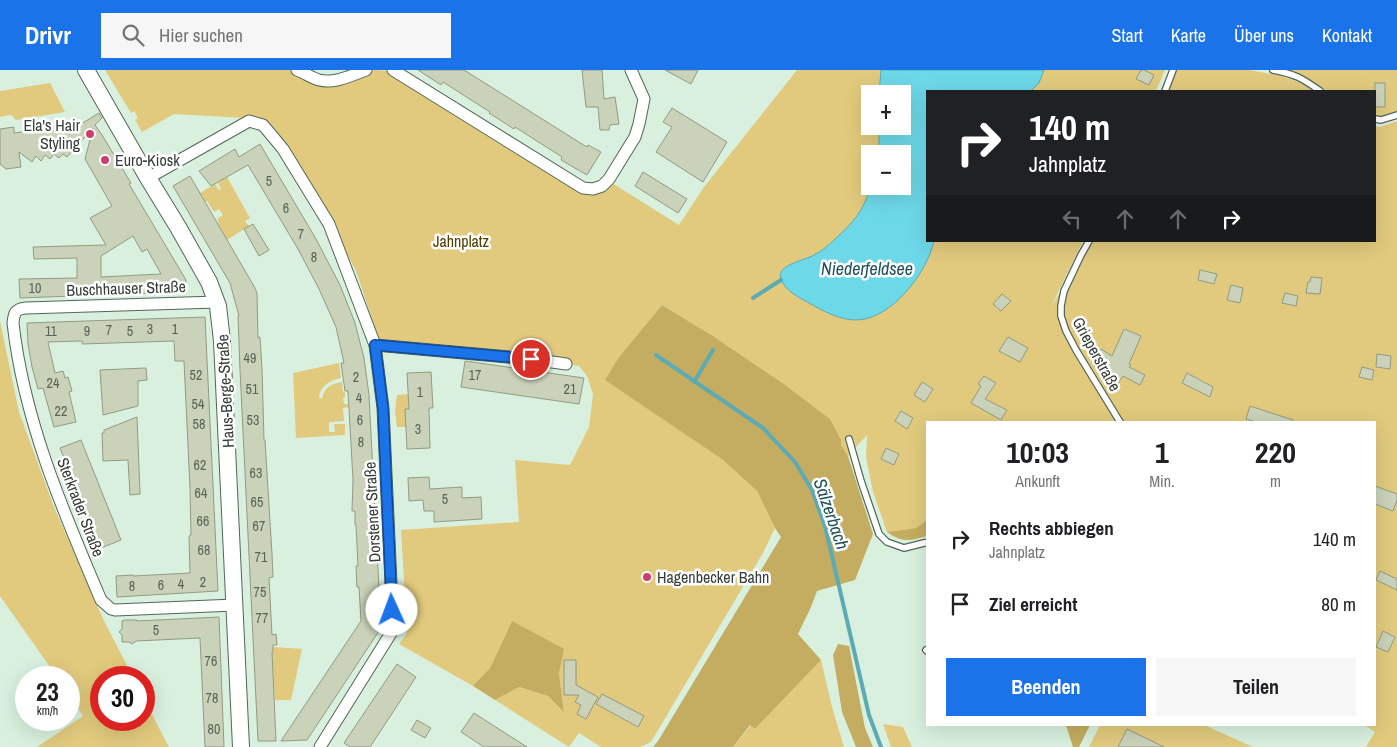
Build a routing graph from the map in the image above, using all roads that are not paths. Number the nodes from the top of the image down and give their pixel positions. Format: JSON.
{"nodes":[{"id":1,"x":86,"y":70,"type":"edge"},
{"id":2,"x":297,"y":70,"type":"edge"},
{"id":3,"x":366,"y":70,"type":"edge"},
{"id":4,"x":393,"y":70,"type":"edge"},
{"id":5,"x":631,"y":70,"type":"edge"},
{"id":6,"x":1173,"y":70,"type":"edge"},
{"id":7,"x":1273,"y":70,"type":"edge"},
{"id":8,"x":1165,"y":90,"type":"edge"},
{"id":9,"x":1319,"y":90,"type":"edge"},
{"id":10,"x":1397,"y":115,"type":"edge"},
{"id":11,"x":1376,"y":119,"type":"edge"},
{"id":12,"x":148,"y":178,"type":"junction"},
{"id":13,"x":1088,"y":242,"type":"edge"},
{"id":14,"x":217,"y":302,"type":"junction"},
{"id":15,"x":36,"y":308,"type":"joint"},
{"id":16,"x":375,"y":345,"type":"junction"},
{"id":17,"x":566,"y":364,"type":"dead end"},
{"id":18,"x":1119,"y":421,"type":"edge"},
{"id":19,"x":849,"y":439,"type":"dead end"},
{"id":20,"x":926,"y":542,"type":"edge"},
{"id":21,"x":235,"y":605,"type":"junction"},
{"id":22,"x":241,"y":747,"type":"edge"},
{"id":23,"x":320,"y":747,"type":"edge"}],
"edges":[{"from":1,"to":12,"type":"main road","name":"Haus-Berge-Straße"},
{"from":2,"to":3,"type":"street"},
{"from":4,"to":5,"type":"street"},
{"from":6,"to":8,"type":"lane"},
{"from":7,"to":9,"type":"lane"},
{"from":10,"to":11,"type":"lane"},
{"from":12,"to":14,"type":"main road","name":"Haus-Berge-Straße"},
{"from":12,"to":16,"type":"street"},
{"from":13,"to":18,"type":"lane","name":"Grieperstraße"},
{"from":14,"to":15,"type":"street","name":"Buschhauser Straße"},
{"from":14,"to":21,"type":"main road","name":"Haus-Berge-Straße"},
{"from":15,"to":21,"type":"street","name":"Sterkrader Straße"},
{"from":16,"to":17,"type":"street"},
{"from":16,"to":23,"type":"street","name":"Dorstener Straße"},
{"from":19,"to":20,"type":"lane"},
{"from":21,"to":22,"type":"main road","name":"Haus-Berge-Straße"}]}
